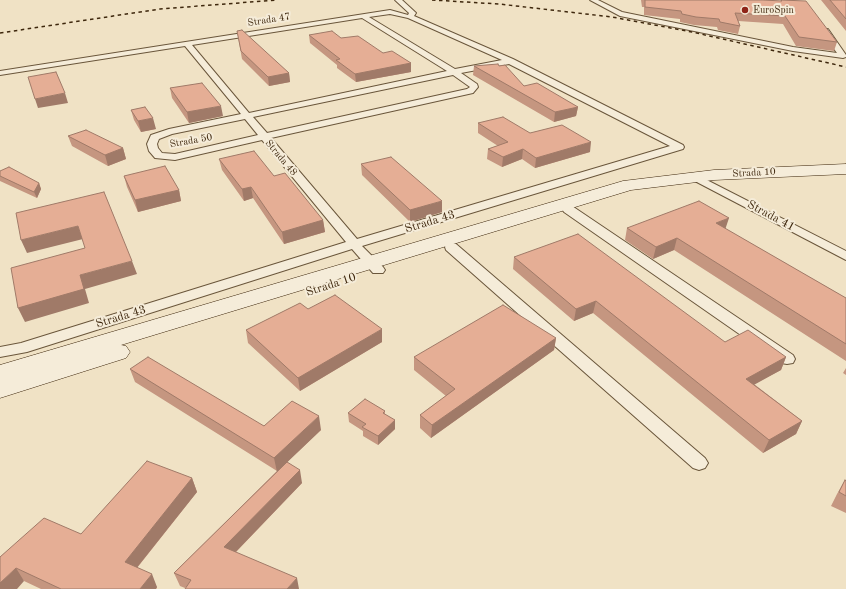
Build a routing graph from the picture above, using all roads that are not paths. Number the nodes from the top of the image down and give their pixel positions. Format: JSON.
{"nodes":[{"id":1,"x":592,"y":0,"type":"edge"},
{"id":2,"x":399,"y":2,"type":"edge"},
{"id":3,"x":410,"y":16,"type":"junction"},
{"id":4,"x":365,"y":18,"type":"dead end"},
{"id":5,"x":821,"y":25,"type":"edge"},
{"id":6,"x":186,"y":43,"type":"junction"},
{"id":7,"x":510,"y":61,"type":"junction"},
{"id":8,"x":454,"y":72,"type":"junction"},
{"id":9,"x":0,"y":73,"type":"edge"},
{"id":10,"x":247,"y":116,"type":"junction"},
{"id":11,"x":264,"y":137,"type":"junction"},
{"id":12,"x":846,"y":169,"type":"edge"},
{"id":13,"x":695,"y":177,"type":"junction"},
{"id":14,"x":663,"y":181,"type":"junction"},
{"id":15,"x":568,"y":209,"type":"junction"},
{"id":16,"x":354,"y":244,"type":"junction"},
{"id":17,"x":451,"y":247,"type":"junction"},
{"id":18,"x":846,"y":256,"type":"edge"},
{"id":19,"x":374,"y":266,"type":"junction"},
{"id":20,"x":0,"y":352,"type":"edge"},
{"id":21,"x":787,"y":359,"type":"dead end"},
{"id":22,"x":0,"y":373,"type":"edge"},
{"id":23,"x":0,"y":389,"type":"edge"},
{"id":24,"x":699,"y":463,"type":"dead end"}],
"edges":[{"from":1,"to":5,"type":"street"},
{"from":2,"to":3,"type":"street"},
{"from":3,"to":6,"type":"street","name":"Strada 47"},
{"from":3,"to":7,"type":"street","name":"Strada 47"},
{"from":4,"to":8,"type":"street","name":"Strada 50"},
{"from":6,"to":9,"type":"street","name":"Strada 47"},
{"from":6,"to":10,"type":"street","name":"Strada 48"},
{"from":7,"to":8,"type":"street","name":"Strada 50"},
{"from":7,"to":16,"type":"street","name":"Strada 43"},
{"from":8,"to":10,"type":"street","name":"Strada 50"},
{"from":8,"to":11,"type":"street","name":"Strada 50"},
{"from":10,"to":11,"type":"street","name":"Strada 48"},
{"from":10,"to":11,"type":"street","name":"Strada 50"},
{"from":11,"to":16,"type":"street","name":"Strada 48"},
{"from":12,"to":13,"type":"street","name":"Strada 10"},
{"from":13,"to":14,"type":"street","name":"Strada 10"},
{"from":13,"to":18,"type":"street","name":"Strada 41"},
{"from":14,"to":15,"type":"street","name":"Strada 10"},
{"from":14,"to":19,"type":"street","name":"Strada 10"},
{"from":15,"to":17,"type":"street","name":"Strada 10"},
{"from":15,"to":21,"type":"street"},
{"from":16,"to":19,"type":"street","name":"Strada 48"},
{"from":16,"to":20,"type":"street","name":"Strada 43"},
{"from":17,"to":19,"type":"street","name":"Strada 10"},
{"from":17,"to":24,"type":"street"},
{"from":19,"to":22,"type":"street","name":"Strada 10"},
{"from":19,"to":23,"type":"street","name":"Strada 10"}]}
